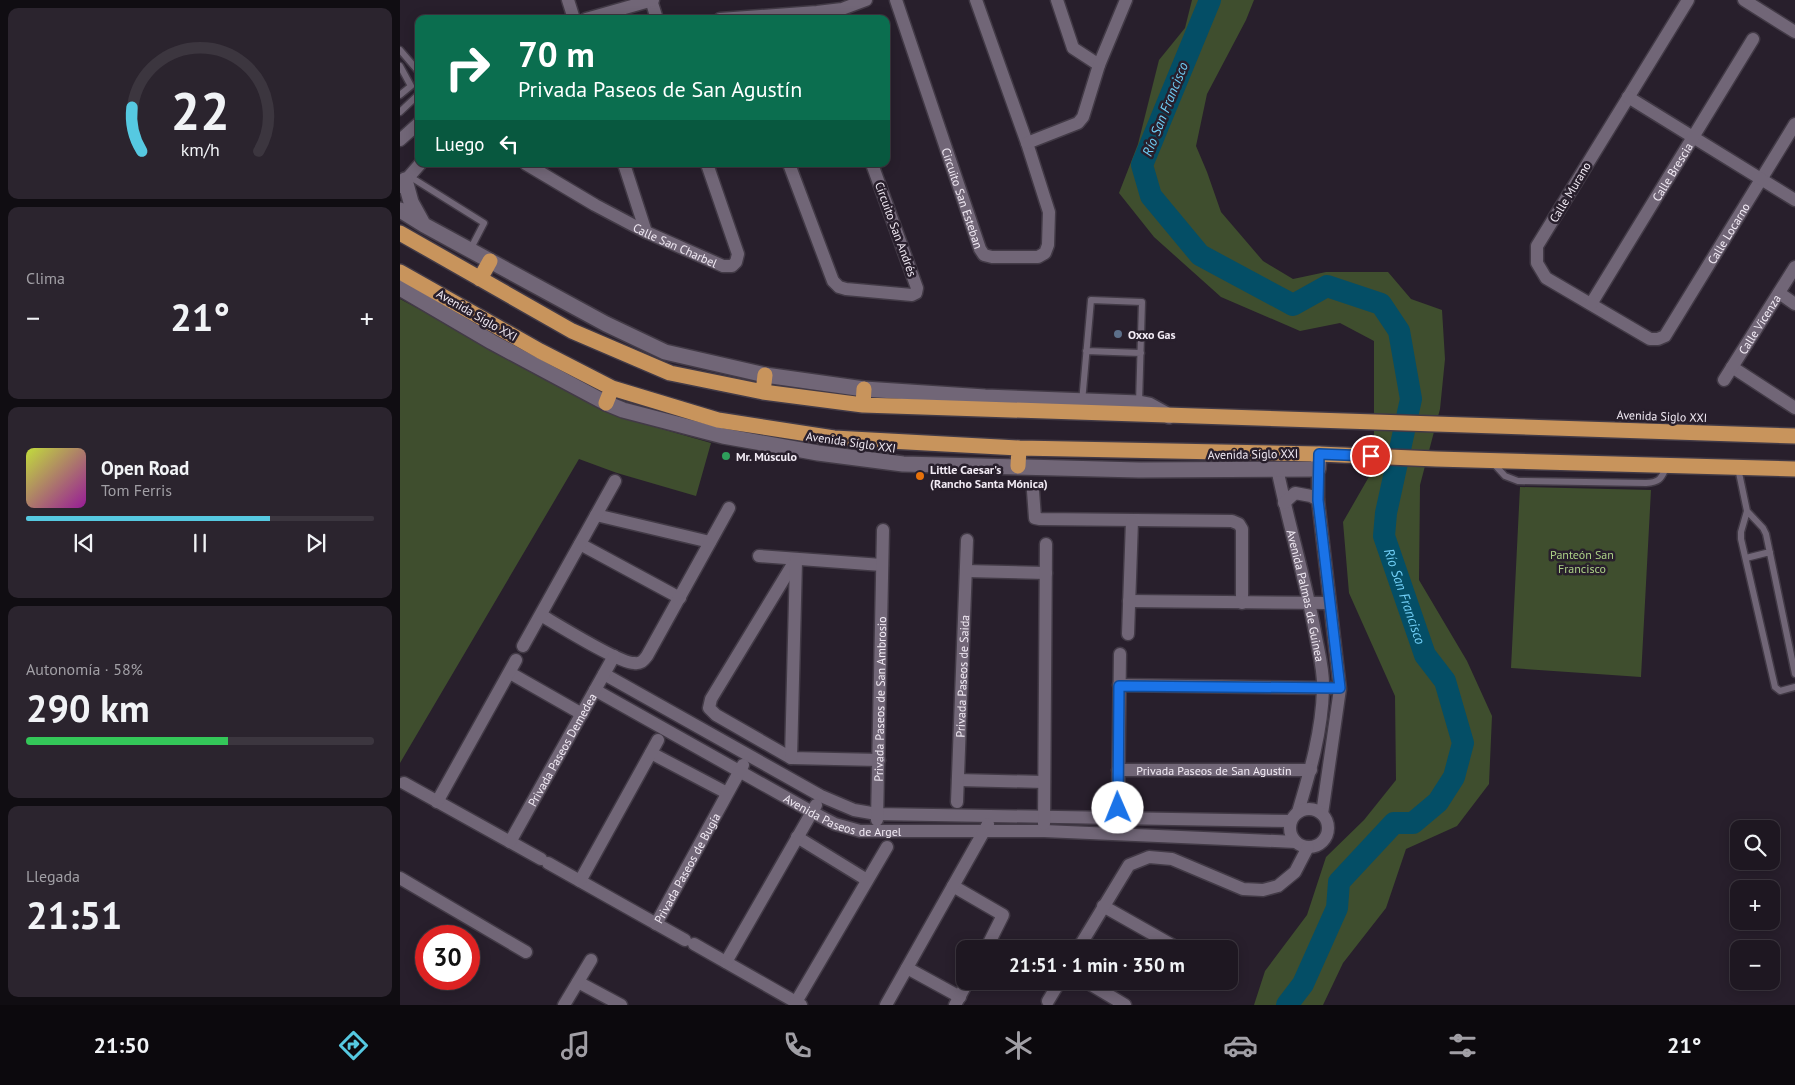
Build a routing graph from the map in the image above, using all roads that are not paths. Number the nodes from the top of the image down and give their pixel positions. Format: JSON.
{"nodes":[{"id":1,"x":568,"y":0,"type":"edge"},
{"id":2,"x":651,"y":0,"type":"edge"},
{"id":3,"x":866,"y":0,"type":"edge"},
{"id":4,"x":896,"y":0,"type":"edge"},
{"id":5,"x":976,"y":0,"type":"edge"},
{"id":6,"x":1057,"y":0,"type":"edge"},
{"id":7,"x":1126,"y":0,"type":"edge"},
{"id":8,"x":1688,"y":0,"type":"edge"},
{"id":9,"x":1744,"y":0,"type":"edge"},
{"id":10,"x":1757,"y":4,"type":"edge"},
{"id":11,"x":817,"y":10,"type":"edge"},
{"id":12,"x":573,"y":15,"type":"edge"},
{"id":13,"x":600,"y":15,"type":"edge"},
{"id":14,"x":656,"y":15,"type":"edge"},
{"id":15,"x":766,"y":15,"type":"edge"},
{"id":16,"x":1795,"y":32,"type":"edge"},
{"id":17,"x":1753,"y":39,"type":"dead end"},
{"id":18,"x":401,"y":51,"type":"edge"},
{"id":19,"x":400,"y":60,"type":"edge"},
{"id":20,"x":1099,"y":65,"type":"junction"},
{"id":21,"x":400,"y":66,"type":"edge"},
{"id":22,"x":415,"y":67,"type":"edge"},
{"id":23,"x":400,"y":95,"type":"edge"},
{"id":24,"x":1628,"y":96,"type":"junction"},
{"id":25,"x":415,"y":98,"type":"edge"},
{"id":26,"x":400,"y":112,"type":"edge"},
{"id":27,"x":1795,"y":124,"type":"edge"},
{"id":28,"x":415,"y":127,"type":"edge"},
{"id":29,"x":1694,"y":137,"type":"junction"},
{"id":30,"x":400,"y":140,"type":"edge"},
{"id":31,"x":1027,"y":143,"type":"junction"},
{"id":32,"x":417,"y":167,"type":"edge"},
{"id":33,"x":531,"y":167,"type":"edge"},
{"id":34,"x":625,"y":167,"type":"edge"},
{"id":35,"x":708,"y":167,"type":"edge"},
{"id":36,"x":790,"y":167,"type":"edge"},
{"id":37,"x":873,"y":167,"type":"edge"},
{"id":38,"x":1762,"y":179,"type":"junction"},
{"id":39,"x":405,"y":181,"type":"edge"},
{"id":40,"x":1795,"y":200,"type":"edge"},
{"id":41,"x":400,"y":210,"type":"edge"},
{"id":42,"x":424,"y":225,"type":"junction"},
{"id":43,"x":646,"y":232,"type":"junction"},
{"id":44,"x":400,"y":233,"type":"edge"},
{"id":45,"x":470,"y":250,"type":"junction"},
{"id":46,"x":490,"y":261,"type":"junction"},
{"id":47,"x":1795,"y":268,"type":"edge"},
{"id":48,"x":400,"y":272,"type":"edge"},
{"id":49,"x":480,"y":279,"type":"junction"},
{"id":50,"x":400,"y":288,"type":"edge"},
{"id":51,"x":1779,"y":293,"type":"junction"},
{"id":52,"x":1591,"y":304,"type":"junction"},
{"id":53,"x":1795,"y":304,"type":"edge"},
{"id":54,"x":1658,"y":339,"type":"joint"},
{"id":55,"x":1086,"y":351,"type":"junction"},
{"id":56,"x":1141,"y":353,"type":"junction"},
{"id":57,"x":1732,"y":368,"type":"junction"},
{"id":58,"x":765,"y":375,"type":"junction"},
{"id":59,"x":1724,"y":380,"type":"dead end"},
{"id":60,"x":612,"y":388,"type":"junction"},
{"id":61,"x":864,"y":389,"type":"junction"},
{"id":62,"x":762,"y":392,"type":"junction"},
{"id":63,"x":1139,"y":403,"type":"junction"},
{"id":64,"x":606,"y":404,"type":"junction"},
{"id":65,"x":863,"y":405,"type":"junction"},
{"id":66,"x":1081,"y":407,"type":"junction"},
{"id":67,"x":1795,"y":408,"type":"edge"},
{"id":68,"x":1169,"y":416,"type":"junction"},
{"id":69,"x":1795,"y":436,"type":"edge"},
{"id":70,"x":1019,"y":448,"type":"junction"},
{"id":71,"x":1318,"y":461,"type":"junction"},
{"id":72,"x":1018,"y":466,"type":"junction"},
{"id":73,"x":1738,"y":467,"type":"junction"},
{"id":74,"x":1277,"y":468,"type":"junction"},
{"id":75,"x":1795,"y":469,"type":"edge"},
{"id":76,"x":615,"y":481,"type":"dead end"},
{"id":77,"x":1034,"y":491,"type":"dead end"},
{"id":78,"x":1318,"y":500,"type":"junction"},
{"id":79,"x":1284,"y":503,"type":"junction"},
{"id":80,"x":729,"y":508,"type":"dead end"},
{"id":81,"x":1747,"y":511,"type":"junction"},
{"id":82,"x":596,"y":515,"type":"junction"},
{"id":83,"x":1132,"y":521,"type":"junction"},
{"id":84,"x":883,"y":530,"type":"dead end"},
{"id":85,"x":967,"y":540,"type":"dead end"},
{"id":86,"x":710,"y":542,"type":"junction"},
{"id":87,"x":580,"y":544,"type":"junction"},
{"id":88,"x":1046,"y":544,"type":"dead end"},
{"id":89,"x":1770,"y":552,"type":"junction"},
{"id":90,"x":758,"y":556,"type":"dead end"},
{"id":91,"x":1746,"y":558,"type":"junction"},
{"id":92,"x":796,"y":559,"type":"junction"},
{"id":93,"x":882,"y":565,"type":"junction"},
{"id":94,"x":966,"y":571,"type":"junction"},
{"id":95,"x":1046,"y":573,"type":"junction"},
{"id":96,"x":680,"y":598,"type":"junction"},
{"id":97,"x":1129,"y":601,"type":"junction"},
{"id":98,"x":1242,"y":603,"type":"junction"},
{"id":99,"x":1310,"y":603,"type":"junction"},
{"id":100,"x":1329,"y":603,"type":"junction"},
{"id":101,"x":541,"y":615,"type":"junction"},
{"id":102,"x":1128,"y":634,"type":"dead end"},
{"id":103,"x":523,"y":646,"type":"dead end"},
{"id":104,"x":1120,"y":654,"type":"dead end"},
{"id":105,"x":614,"y":656,"type":"junction"},
{"id":106,"x":516,"y":660,"type":"dead end"},
{"id":107,"x":510,"y":672,"type":"junction"},
{"id":108,"x":604,"y":674,"type":"junction"},
{"id":109,"x":1795,"y":674,"type":"edge"},
{"id":110,"x":1119,"y":686,"type":"junction"},
{"id":111,"x":1795,"y":687,"type":"edge"},
{"id":112,"x":1323,"y":688,"type":"junction"},
{"id":113,"x":1340,"y":688,"type":"junction"},
{"id":114,"x":595,"y":690,"type":"junction"},
{"id":115,"x":582,"y":714,"type":"junction"},
{"id":116,"x":658,"y":740,"type":"dead end"},
{"id":117,"x":651,"y":753,"type":"junction"},
{"id":118,"x":748,"y":756,"type":"junction"},
{"id":119,"x":791,"y":758,"type":"junction"},
{"id":120,"x":879,"y":760,"type":"junction"},
{"id":121,"x":1118,"y":770,"type":"junction"},
{"id":122,"x":1311,"y":770,"type":"junction"},
{"id":123,"x":739,"y":772,"type":"junction"},
{"id":124,"x":958,"y":780,"type":"junction"},
{"id":125,"x":1044,"y":782,"type":"junction"},
{"id":126,"x":404,"y":784,"type":"dead end"},
{"id":127,"x":727,"y":793,"type":"junction"},
{"id":128,"x":821,"y":796,"type":"junction"},
{"id":129,"x":438,"y":802,"type":"junction"},
{"id":130,"x":957,"y":802,"type":"dead end"},
{"id":131,"x":812,"y":812,"type":"junction"},
{"id":132,"x":1118,"y":813,"type":"junction"},
{"id":133,"x":877,"y":814,"type":"junction"},
{"id":134,"x":1322,"y":814,"type":"junction"},
{"id":135,"x":992,"y":816,"type":"junction"},
{"id":136,"x":1044,"y":816,"type":"junction"},
{"id":137,"x":1295,"y":816,"type":"junction"},
{"id":138,"x":985,"y":830,"type":"junction"},
{"id":139,"x":877,"y":832,"type":"junction"},
{"id":140,"x":1044,"y":832,"type":"junction"},
{"id":141,"x":797,"y":837,"type":"junction"},
{"id":142,"x":510,"y":842,"type":"junction"},
{"id":143,"x":1296,"y":842,"type":"junction"},
{"id":144,"x":887,"y":847,"type":"dead end"},
{"id":145,"x":1308,"y":847,"type":"junction"},
{"id":146,"x":400,"y":878,"type":"edge"},
{"id":147,"x":867,"y":880,"type":"junction"},
{"id":148,"x":580,"y":881,"type":"junction"},
{"id":149,"x":953,"y":886,"type":"junction"},
{"id":150,"x":1103,"y":906,"type":"junction"},
{"id":151,"x":656,"y":924,"type":"junction"},
{"id":152,"x":991,"y":940,"type":"edge"},
{"id":153,"x":1083,"y":940,"type":"edge"},
{"id":154,"x":1163,"y":940,"type":"edge"},
{"id":155,"x":526,"y":952,"type":"dead end"},
{"id":156,"x":591,"y":960,"type":"dead end"},
{"id":157,"x":726,"y":962,"type":"junction"},
{"id":158,"x":907,"y":968,"type":"junction"},
{"id":159,"x":578,"y":982,"type":"junction"},
{"id":160,"x":1055,"y":990,"type":"edge"},
{"id":161,"x":1100,"y":990,"type":"edge"},
{"id":162,"x":958,"y":1001,"type":"edge"},
{"id":163,"x":1048,"y":1001,"type":"dead end"},
{"id":164,"x":799,"y":1004,"type":"edge"},
{"id":165,"x":564,"y":1005,"type":"edge"},
{"id":166,"x":621,"y":1005,"type":"edge"},
{"id":167,"x":886,"y":1005,"type":"edge"},
{"id":168,"x":1125,"y":1005,"type":"edge"}],
"edges":[{"from":1,"to":12,"type":"street"},
{"from":2,"to":13,"type":"street"},
{"from":2,"to":14,"type":"street"},
{"from":3,"to":11,"type":"street"},
{"from":4,"to":31,"type":"street","name":"Circuito San Esteban"},
{"from":5,"to":31,"type":"street","name":"Circuito San Esteban"},
{"from":6,"to":20,"type":"street"},
{"from":7,"to":20,"type":"street"},
{"from":8,"to":24,"type":"street","name":"Calle Murano"},
{"from":9,"to":10,"type":"street"},
{"from":10,"to":16,"type":"street"},
{"from":11,"to":15,"type":"street"},
{"from":17,"to":29,"type":"street","name":"Calle Brescia"},
{"from":18,"to":19,"type":"lane"},
{"from":18,"to":22,"type":"lane"},
{"from":20,"to":31,"type":"street"},
{"from":21,"to":23,"type":"lane"},
{"from":24,"to":29,"type":"street"},
{"from":24,"to":52,"type":"street","name":"Calle Murano"},
{"from":25,"to":26,"type":"lane"},
{"from":27,"to":38,"type":"street","name":"Calle Locarno"},
{"from":28,"to":30,"type":"street"},
{"from":29,"to":38,"type":"street"},
{"from":29,"to":52,"type":"street","name":"Calle Brescia"},
{"from":32,"to":39,"type":"street"},
{"from":33,"to":43,"type":"street","name":"Calle San Charbel"},
{"from":34,"to":43,"type":"street"},
{"from":35,"to":43,"type":"street","name":"Calle San Charbel"},
{"from":36,"to":37,"type":"street","name":"Circuito San Andrés"},
{"from":38,"to":40,"type":"street"},
{"from":38,"to":54,"type":"street","name":"Calle Locarno"},
{"from":39,"to":42,"type":"street"},
{"from":39,"to":45,"type":"lane"},
{"from":41,"to":42,"type":"street","name":"Avenida Siglo XXI"},
{"from":42,"to":45,"type":"street","name":"Avenida Siglo XXI"},
{"from":44,"to":49,"type":"highway","name":"Avenida Siglo XXI"},
{"from":45,"to":46,"type":"street","name":"Avenida Siglo XXI"},
{"from":46,"to":49,"type":"highway"},
{"from":46,"to":58,"type":"street","name":"Avenida Siglo XXI"},
{"from":47,"to":51,"type":"street","name":"Calle Vicenza"},
{"from":48,"to":60,"type":"highway","name":"Avenida Siglo XXI"},
{"from":49,"to":62,"type":"highway","name":"Avenida Siglo XXI"},
{"from":50,"to":64,"type":"street","name":"Avenida Siglo XXI"},
{"from":51,"to":53,"type":"street"},
{"from":51,"to":57,"type":"street","name":"Calle Vicenza"},
{"from":52,"to":54,"type":"street","name":"Calle Murano"},
{"from":55,"to":56,"type":"lane"},
{"from":55,"to":56,"type":"lane"},
{"from":55,"to":66,"type":"lane"},
{"from":56,"to":63,"type":"lane"},
{"from":57,"to":59,"type":"street","name":"Calle Vicenza"},
{"from":57,"to":67,"type":"street"},
{"from":58,"to":61,"type":"street","name":"Avenida Siglo XXI"},
{"from":58,"to":62,"type":"highway"},
{"from":60,"to":64,"type":"highway"},
{"from":60,"to":70,"type":"highway","name":"Avenida Siglo XXI"},
{"from":61,"to":65,"type":"highway"},
{"from":61,"to":66,"type":"street","name":"Avenida Siglo XXI"},
{"from":62,"to":65,"type":"highway","name":"Avenida Siglo XXI"},
{"from":63,"to":66,"type":"street","name":"Avenida Siglo XXI"},
{"from":63,"to":68,"type":"street","name":"Avenida Siglo XXI"},
{"from":64,"to":72,"type":"street","name":"Avenida Siglo XXI"},
{"from":65,"to":66,"type":"highway","name":"Avenida Siglo XXI"},
{"from":66,"to":68,"type":"highway","name":"Avenida Siglo XXI"},
{"from":68,"to":69,"type":"highway","name":"Avenida Siglo XXI"},
{"from":70,"to":71,"type":"highway","name":"Avenida Siglo XXI"},
{"from":70,"to":72,"type":"highway"},
{"from":71,"to":73,"type":"highway","name":"Avenida Siglo XXI"},
{"from":71,"to":74,"type":"street","name":"Avenida Siglo XXI"},
{"from":71,"to":78,"type":"street","name":"Avenida Palmas de Guinea"},
{"from":72,"to":74,"type":"street","name":"Avenida Siglo XXI"},
{"from":73,"to":75,"type":"highway","name":"Avenida Siglo XXI"},
{"from":73,"to":81,"type":"lane"},
{"from":74,"to":79,"type":"street","name":"Avenida Palmas de Guinea"},
{"from":76,"to":82,"type":"street"},
{"from":77,"to":83,"type":"street"},
{"from":78,"to":79,"type":"street"},
{"from":78,"to":100,"type":"street","name":"Avenida Palmas de Guinea"},
{"from":79,"to":99,"type":"street","name":"Avenida Palmas de Guinea"},
{"from":80,"to":86,"type":"street"},
{"from":81,"to":89,"type":"lane"},
{"from":81,"to":91,"type":"lane"},
{"from":82,"to":86,"type":"street"},
{"from":82,"to":87,"type":"street"},
{"from":83,"to":97,"type":"street"},
{"from":83,"to":98,"type":"street"},
{"from":84,"to":93,"type":"street","name":"Privada Paseos de San Ambrosio"},
{"from":85,"to":94,"type":"street","name":"Privada Paseos de Saida"},
{"from":86,"to":96,"type":"street"},
{"from":87,"to":96,"type":"street"},
{"from":87,"to":101,"type":"street"},
{"from":88,"to":95,"type":"street"},
{"from":89,"to":91,"type":"lane"},
{"from":89,"to":109,"type":"lane"},
{"from":90,"to":92,"type":"street"},
{"from":91,"to":111,"type":"lane"},
{"from":92,"to":93,"type":"street"},
{"from":92,"to":119,"type":"street"},
{"from":92,"to":119,"type":"street"},
{"from":93,"to":120,"type":"street","name":"Privada Paseos de San Ambrosio"},
{"from":94,"to":95,"type":"street"},
{"from":94,"to":124,"type":"street","name":"Privada Paseos de Saida"},
{"from":95,"to":125,"type":"street"},
{"from":96,"to":105,"type":"street"},
{"from":97,"to":98,"type":"street"},
{"from":97,"to":102,"type":"street"},
{"from":98,"to":99,"type":"street"},
{"from":99,"to":100,"type":"street"},
{"from":99,"to":112,"type":"street","name":"Avenida Palmas de Guinea"},
{"from":100,"to":113,"type":"street","name":"Avenida Palmas de Guinea"},
{"from":101,"to":103,"type":"street"},
{"from":101,"to":105,"type":"street"},
{"from":104,"to":110,"type":"street","name":"Privada Paseos de San Agustín"},
{"from":105,"to":108,"type":"street","name":"Privada Paseos Demedea"},
{"from":106,"to":107,"type":"street"},
{"from":107,"to":115,"type":"street"},
{"from":107,"to":129,"type":"street"},
{"from":108,"to":114,"type":"street","name":"Privada Paseos Demedea"},
{"from":108,"to":118,"type":"street","name":"Avenida Paseos de Argel"},
{"from":110,"to":112,"type":"street"},
{"from":110,"to":121,"type":"street","name":"Privada Paseos de San Agustín"},
{"from":112,"to":113,"type":"street"},
{"from":112,"to":122,"type":"street","name":"Avenida Palmas de Guinea"},
{"from":113,"to":134,"type":"street","name":"Avenida Palmas de Guinea"},
{"from":114,"to":115,"type":"street","name":"Privada Paseos Demedea"},
{"from":114,"to":123,"type":"street","name":"Avenida Paseos de Argel"},
{"from":115,"to":142,"type":"street","name":"Privada Paseos Demedea"},
{"from":116,"to":117,"type":"street"},
{"from":117,"to":127,"type":"street"},
{"from":117,"to":148,"type":"street"},
{"from":118,"to":123,"type":"street","name":"Privada Paseos de Bugía"},
{"from":118,"to":128,"type":"street","name":"Avenida Paseos de Argel"},
{"from":119,"to":120,"type":"street"},
{"from":120,"to":133,"type":"street","name":"Privada Paseos de San Ambrosio"},
{"from":121,"to":122,"type":"street","name":"Privada Paseos de San Agustín"},
{"from":121,"to":132,"type":"street","name":"Privada Paseos de San Agustín"},
{"from":122,"to":137,"type":"street","name":"Avenida Palmas de Guinea"},
{"from":123,"to":127,"type":"street","name":"Privada Paseos de Bugía"},
{"from":123,"to":131,"type":"street","name":"Avenida Paseos de Argel"},
{"from":124,"to":125,"type":"street"},
{"from":124,"to":130,"type":"street","name":"Privada Paseos de Saida"},
{"from":125,"to":136,"type":"street"},
{"from":126,"to":129,"type":"street"},
{"from":127,"to":151,"type":"street","name":"Privada Paseos de Bugía"},
{"from":128,"to":131,"type":"street"},
{"from":128,"to":133,"type":"street","name":"Avenida Paseos de Argel"},
{"from":129,"to":142,"type":"street"},
{"from":131,"to":139,"type":"street","name":"Avenida Paseos de Argel"},
{"from":131,"to":141,"type":"street"},
{"from":132,"to":136,"type":"street","name":"Avenida Paseos de Argel"},
{"from":132,"to":137,"type":"street"},
{"from":133,"to":135,"type":"street","name":"Avenida Paseos de Argel"},
{"from":133,"to":139,"type":"street","name":"Privada Paseos de San Ambrosio"},
{"from":134,"to":137,"type":"street"},
{"from":134,"to":145,"type":"street"},
{"from":135,"to":136,"type":"street","name":"Avenida Paseos de Argel"},
{"from":135,"to":138,"type":"street"},
{"from":136,"to":140,"type":"street"},
{"from":137,"to":143,"type":"street"},
{"from":138,"to":139,"type":"street","name":"Avenida Paseos de Argel"},
{"from":138,"to":140,"type":"street","name":"Avenida Paseos de Argel"},
{"from":138,"to":149,"type":"street"},
{"from":140,"to":143,"type":"street","name":"Avenida Paseos de Argel"},
{"from":141,"to":147,"type":"street"},
{"from":141,"to":157,"type":"street"},
{"from":142,"to":148,"type":"street"},
{"from":143,"to":145,"type":"street"},
{"from":144,"to":147,"type":"street"},
{"from":145,"to":150,"type":"street"},
{"from":146,"to":155,"type":"street"},
{"from":147,"to":164,"type":"street"},
{"from":148,"to":151,"type":"street","name":"Privada Paseos de Bugía"},
{"from":149,"to":152,"type":"street"},
{"from":149,"to":158,"type":"street"},
{"from":150,"to":153,"type":"street"},
{"from":150,"to":154,"type":"street"},
{"from":151,"to":157,"type":"street"},
{"from":156,"to":159,"type":"street"},
{"from":157,"to":164,"type":"street"},
{"from":158,"to":162,"type":"street"},
{"from":158,"to":167,"type":"street"},
{"from":159,"to":165,"type":"street"},
{"from":159,"to":166,"type":"street"},
{"from":160,"to":163,"type":"street"},
{"from":161,"to":168,"type":"street"}]}
